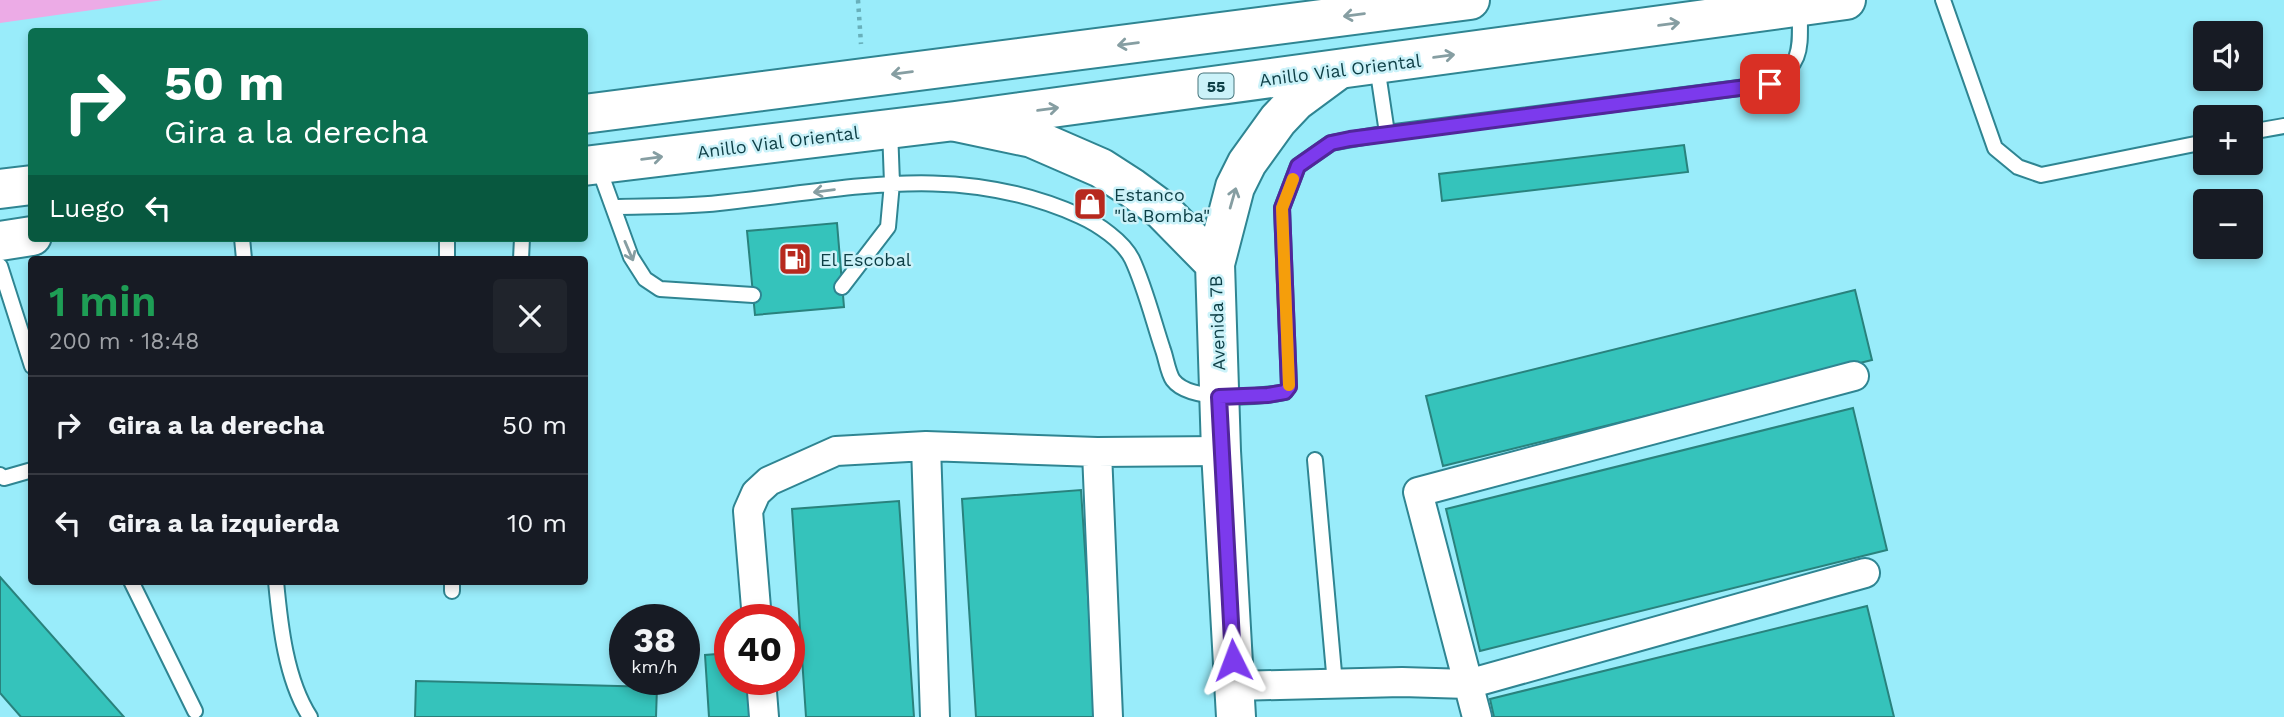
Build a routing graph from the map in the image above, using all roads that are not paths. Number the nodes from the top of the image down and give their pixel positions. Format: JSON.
{"nodes":[{"id":1,"x":1470,"y":0,"type":"edge"},
{"id":2,"x":1846,"y":0,"type":"edge"},
{"id":3,"x":1943,"y":0,"type":"edge"},
{"id":4,"x":1800,"y":6,"type":"junction"},
{"id":5,"x":1377,"y":66,"type":"junction"},
{"id":6,"x":1338,"y":69,"type":"junction"},
{"id":7,"x":588,"y":113,"type":"edge"},
{"id":8,"x":955,"y":121,"type":"junction"},
{"id":9,"x":2284,"y":126,"type":"edge"},
{"id":10,"x":890,"y":129,"type":"junction"},
{"id":11,"x":2263,"y":130,"type":"edge"},
{"id":12,"x":1387,"y":133,"type":"junction"},
{"id":13,"x":2193,"y":144,"type":"edge"},
{"id":14,"x":591,"y":165,"type":"edge"},
{"id":15,"x":892,"y":183,"type":"junction"},
{"id":16,"x":28,"y":186,"type":"edge"},
{"id":17,"x":0,"y":190,"type":"edge"},
{"id":18,"x":613,"y":207,"type":"junction"},
{"id":19,"x":28,"y":237,"type":"edge"},
{"id":20,"x":0,"y":241,"type":"edge"},
{"id":21,"x":1215,"y":264,"type":"junction"},
{"id":22,"x":0,"y":266,"type":"edge"},
{"id":23,"x":842,"y":287,"type":"dead end"},
{"id":24,"x":753,"y":295,"type":"dead end"},
{"id":25,"x":28,"y":354,"type":"edge"},
{"id":26,"x":1854,"y":376,"type":"dead end"},
{"id":27,"x":1219,"y":397,"type":"junction"},
{"id":28,"x":926,"y":446,"type":"junction"},
{"id":29,"x":1221,"y":451,"type":"junction"},
{"id":30,"x":1097,"y":453,"type":"junction"},
{"id":31,"x":1315,"y":460,"type":"dead end"},
{"id":32,"x":28,"y":471,"type":"edge"},
{"id":33,"x":0,"y":475,"type":"edge"},
{"id":34,"x":1865,"y":573,"type":"dead end"},
{"id":35,"x":133,"y":585,"type":"edge"},
{"id":36,"x":276,"y":585,"type":"edge"},
{"id":37,"x":756,"y":604,"type":"edge"},
{"id":38,"x":1335,"y":684,"type":"junction"},
{"id":39,"x":1468,"y":684,"type":"junction"},
{"id":40,"x":762,"y":695,"type":"edge"},
{"id":41,"x":1235,"y":702,"type":"edge"},
{"id":42,"x":195,"y":711,"type":"dead end"},
{"id":43,"x":310,"y":717,"type":"edge"},
{"id":44,"x":764,"y":717,"type":"edge"},
{"id":45,"x":936,"y":717,"type":"edge"},
{"id":46,"x":1108,"y":717,"type":"edge"},
{"id":47,"x":1477,"y":717,"type":"edge"}],
"edges":[{"from":1,"to":7,"type":"main road","one_way":true},
{"from":2,"to":4,"type":"main road","name":"Anillo Vial Oriental","number":"55"},
{"from":3,"to":13,"type":"lane"},
{"from":5,"to":4,"type":"main road","name":"Anillo Vial Oriental","number":"55","one_way":true},
{"from":4,"to":12,"type":"lane"},
{"from":5,"to":6,"type":"main road","name":"Anillo Vial Oriental","number":"55"},
{"from":5,"to":12,"type":"lane"},
{"from":8,"to":6,"type":"main road","name":"Anillo Vial Oriental","number":"55","one_way":true},
{"from":21,"to":6,"type":"main road","name":"Avenida 7B","one_way":true},
{"from":8,"to":10,"type":"main road","name":"Anillo Vial Oriental","number":"55"},
{"from":8,"to":21,"type":"main road","name":"Avenida 7B"},
{"from":9,"to":11,"type":"lane"},
{"from":14,"to":10,"type":"main road","name":"Anillo Vial Oriental","number":"55","one_way":true},
{"from":10,"to":15,"type":"lane"},
{"from":12,"to":27,"type":"lane"},
{"from":14,"to":18,"type":"lane"},
{"from":15,"to":18,"type":"lane","one_way":true},
{"from":15,"to":23,"type":"lane"},
{"from":15,"to":27,"type":"lane"},
{"from":16,"to":17,"type":"main road"},
{"from":18,"to":24,"type":"lane","one_way":true},
{"from":19,"to":20,"type":"main road"},
{"from":21,"to":27,"type":"main road","name":"Avenida 7B"},
{"from":22,"to":25,"type":"lane"},
{"from":26,"to":39,"type":"street"},
{"from":27,"to":29,"type":"main road","name":"Avenida 7B"},
{"from":28,"to":30,"type":"street"},
{"from":28,"to":37,"type":"street"},
{"from":28,"to":45,"type":"street"},
{"from":29,"to":30,"type":"street"},
{"from":29,"to":41,"type":"main road","name":"Avenida 7B"},
{"from":30,"to":46,"type":"street"},
{"from":31,"to":38,"type":"lane"},
{"from":32,"to":33,"type":"lane"},
{"from":34,"to":39,"type":"street"},
{"from":35,"to":42,"type":"lane"},
{"from":36,"to":43,"type":"lane"},
{"from":38,"to":39,"type":"street"},
{"from":38,"to":41,"type":"street"},
{"from":39,"to":47,"type":"street"},
{"from":40,"to":44,"type":"street"}]}
